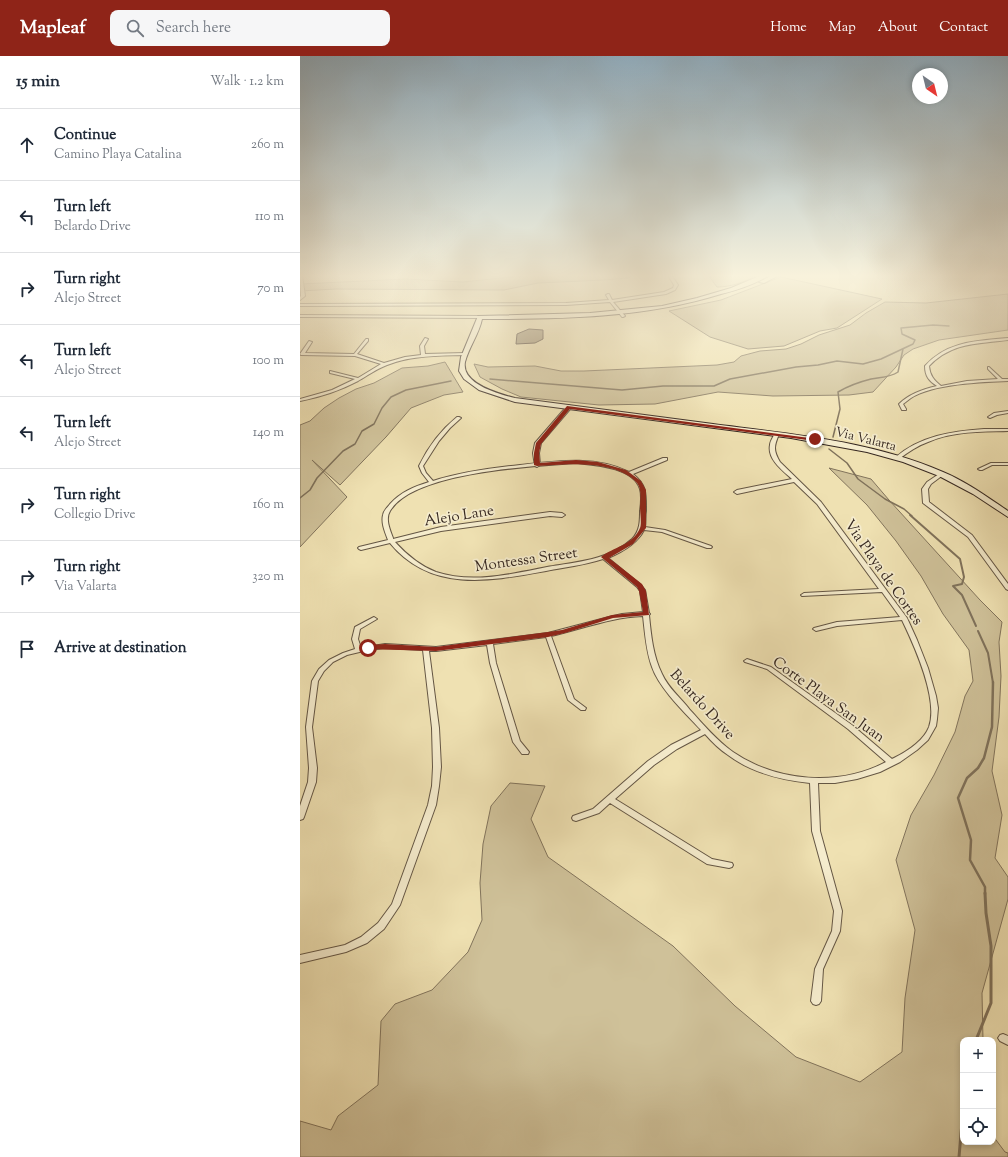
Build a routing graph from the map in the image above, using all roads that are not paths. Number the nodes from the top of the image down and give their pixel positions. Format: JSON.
{"nodes":[{"id":1,"x":477,"y":326,"type":"edge"},
{"id":2,"x":426,"y":339,"type":"dead end"},
{"id":3,"x":1008,"y":339,"type":"edge"},
{"id":4,"x":367,"y":340,"type":"dead end"},
{"id":5,"x":310,"y":342,"type":"dead end"},
{"id":6,"x":465,"y":354,"type":"junction"},
{"id":7,"x":355,"y":355,"type":"junction"},
{"id":8,"x":423,"y":355,"type":"junction"},
{"id":9,"x":384,"y":364,"type":"junction"},
{"id":10,"x":989,"y":368,"type":"dead end"},
{"id":11,"x":331,"y":372,"type":"dead end"},
{"id":12,"x":359,"y":379,"type":"junction"},
{"id":13,"x":1001,"y":380,"type":"junction"},
{"id":14,"x":1008,"y":380,"type":"edge"},
{"id":15,"x":939,"y":386,"type":"junction"},
{"id":16,"x":300,"y":400,"type":"edge"},
{"id":17,"x":569,"y":407,"type":"junction"},
{"id":18,"x":904,"y":409,"type":"dead end"},
{"id":19,"x":1008,"y":412,"type":"edge"},
{"id":20,"x":990,"y":417,"type":"dead end"},
{"id":21,"x":459,"y":418,"type":"dead end"},
{"id":22,"x":1008,"y":430,"type":"edge"},
{"id":23,"x":777,"y":434,"type":"junction"},
{"id":24,"x":897,"y":458,"type":"junction"},
{"id":25,"x":665,"y":459,"type":"dead end"},
{"id":26,"x":1008,"y":464,"type":"edge"},
{"id":27,"x":537,"y":465,"type":"junction"},
{"id":28,"x":980,"y":469,"type":"dead end"},
{"id":29,"x":629,"y":474,"type":"junction"},
{"id":30,"x":941,"y":475,"type":"junction"},
{"id":31,"x":795,"y":480,"type":"junction"},
{"id":32,"x":430,"y":482,"type":"junction"},
{"id":33,"x":737,"y":492,"type":"dead end"},
{"id":34,"x":562,"y":515,"type":"dead end"},
{"id":35,"x":1008,"y":515,"type":"edge"},
{"id":36,"x":643,"y":528,"type":"junction"},
{"id":37,"x":391,"y":540,"type":"junction"},
{"id":38,"x":709,"y":547,"type":"dead end"},
{"id":39,"x":361,"y":548,"type":"dead end"},
{"id":40,"x":604,"y":557,"type":"junction"},
{"id":41,"x":1008,"y":588,"type":"edge"},
{"id":42,"x":884,"y":590,"type":"junction"},
{"id":43,"x":804,"y":595,"type":"dead end"},
{"id":44,"x":647,"y":614,"type":"junction"},
{"id":45,"x":904,"y":618,"type":"junction"},
{"id":46,"x":374,"y":619,"type":"dead end"},
{"id":47,"x":816,"y":630,"type":"dead end"},
{"id":48,"x":548,"y":634,"type":"junction"},
{"id":49,"x":490,"y":642,"type":"junction"},
{"id":50,"x":358,"y":649,"type":"junction"},
{"id":51,"x":426,"y":650,"type":"junction"},
{"id":52,"x":747,"y":661,"type":"dead end"},
{"id":53,"x":583,"y":708,"type":"dead end"},
{"id":54,"x":706,"y":732,"type":"junction"},
{"id":55,"x":921,"y":743,"type":"joint"},
{"id":56,"x":525,"y":752,"type":"dead end"},
{"id":57,"x":892,"y":763,"type":"junction"},
{"id":58,"x":814,"y":781,"type":"junction"},
{"id":59,"x":610,"y":799,"type":"junction"},
{"id":60,"x":300,"y":817,"type":"edge"},
{"id":61,"x":576,"y":818,"type":"dead end"},
{"id":62,"x":729,"y":865,"type":"dead end"},
{"id":63,"x":300,"y":959,"type":"edge"},
{"id":64,"x":816,"y":1001,"type":"dead end"}],
"edges":[{"from":1,"to":6,"type":"main road","name":"Via Valarta"},
{"from":2,"to":8,"type":"street"},
{"from":3,"to":15,"type":"street"},
{"from":4,"to":7,"type":"street"},
{"from":5,"to":7,"type":"street"},
{"from":6,"to":8,"type":"street"},
{"from":6,"to":17,"type":"main road","name":"Via Valarta"},
{"from":7,"to":9,"type":"street"},
{"from":8,"to":9,"type":"street"},
{"from":9,"to":12,"type":"street"},
{"from":10,"to":13,"type":"street"},
{"from":11,"to":12,"type":"street"},
{"from":12,"to":16,"type":"street"},
{"from":13,"to":14,"type":"street"},
{"from":13,"to":15,"type":"street"},
{"from":15,"to":18,"type":"street"},
{"from":17,"to":23,"type":"main road","name":"Via Valarta"},
{"from":17,"to":27,"type":"street"},
{"from":19,"to":20,"type":"street"},
{"from":21,"to":32,"type":"street"},
{"from":22,"to":24,"type":"street"},
{"from":23,"to":24,"type":"main road","name":"Via Valarta"},
{"from":23,"to":31,"type":"street","name":"Via Playa de Cortes"},
{"from":24,"to":30,"type":"main road","name":"Via Valarta"},
{"from":25,"to":29,"type":"street"},
{"from":26,"to":28,"type":"street"},
{"from":27,"to":29,"type":"street","name":"Montessa Street"},
{"from":27,"to":32,"type":"street","name":"Montessa Street"},
{"from":29,"to":36,"type":"street"},
{"from":30,"to":35,"type":"main road","name":"Via Valarta"},
{"from":30,"to":41,"type":"street"},
{"from":31,"to":33,"type":"street"},
{"from":31,"to":42,"type":"street","name":"Via Playa de Cortes"},
{"from":32,"to":37,"type":"street","name":"Montessa Street"},
{"from":34,"to":37,"type":"street","name":"Alejo Lane"},
{"from":36,"to":38,"type":"street"},
{"from":36,"to":40,"type":"street","name":"Montessa Street"},
{"from":37,"to":39,"type":"street","name":"Alejo Lane"},
{"from":37,"to":40,"type":"street","name":"Montessa Street"},
{"from":40,"to":44,"type":"street","name":"Belardo Drive"},
{"from":42,"to":43,"type":"street"},
{"from":42,"to":45,"type":"street","name":"Via Playa de Cortes"},
{"from":44,"to":48,"type":"street"},
{"from":44,"to":54,"type":"street","name":"Belardo Drive"},
{"from":45,"to":47,"type":"street"},
{"from":45,"to":55,"type":"street","name":"Via Playa de Cortes"},
{"from":46,"to":50,"type":"street"},
{"from":48,"to":49,"type":"street"},
{"from":48,"to":53,"type":"street"},
{"from":49,"to":51,"type":"street"},
{"from":49,"to":56,"type":"street"},
{"from":50,"to":51,"type":"street"},
{"from":50,"to":60,"type":"street"},
{"from":51,"to":63,"type":"street"},
{"from":52,"to":57,"type":"street","name":"Corte Playa San Juan"},
{"from":54,"to":58,"type":"street","name":"Belardo Drive"},
{"from":54,"to":59,"type":"street"},
{"from":55,"to":57,"type":"street","name":"Belardo Drive"},
{"from":57,"to":58,"type":"street","name":"Belardo Drive"},
{"from":58,"to":64,"type":"street"},
{"from":59,"to":61,"type":"street"},
{"from":59,"to":62,"type":"street"}]}
